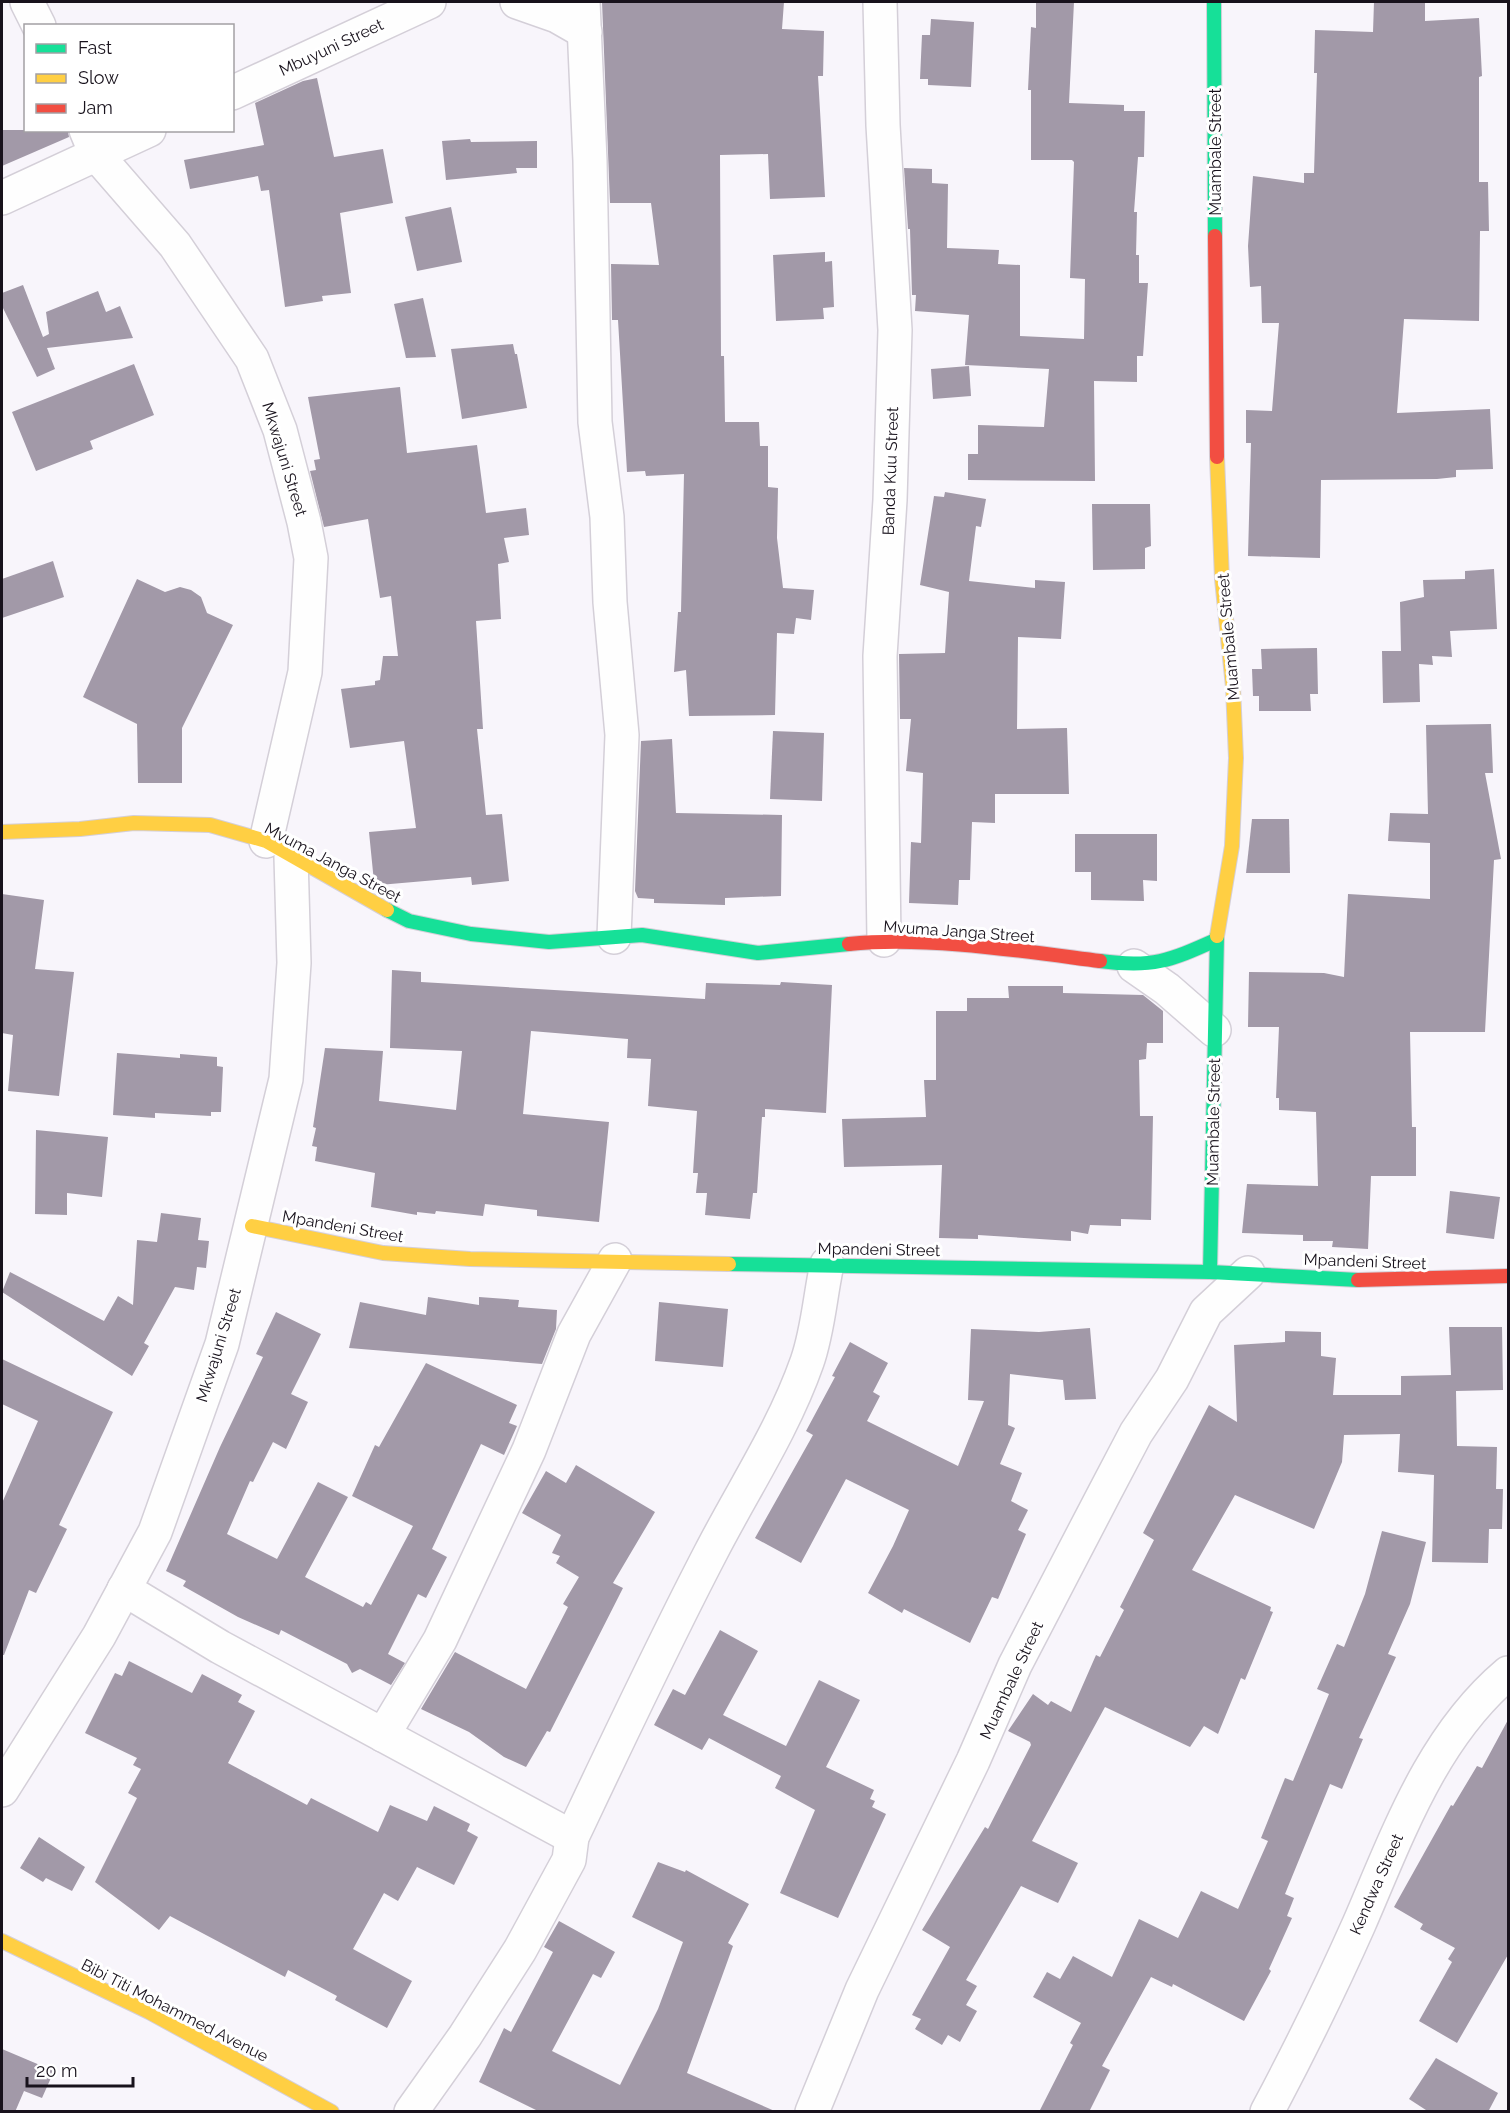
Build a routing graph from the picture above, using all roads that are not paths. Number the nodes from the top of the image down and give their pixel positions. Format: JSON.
{"nodes":[{"id":1,"x":27,"y":2,"type":"edge"},
{"id":2,"x":429,"y":2,"type":"edge"},
{"id":3,"x":517,"y":2,"type":"edge"},
{"id":4,"x":880,"y":2,"type":"edge"},
{"id":5,"x":1214,"y":2,"type":"edge"},
{"id":6,"x":584,"y":17,"type":"edge"},
{"id":7,"x":38,"y":24,"type":"edge"},
{"id":8,"x":234,"y":92,"type":"edge"},
{"id":9,"x":139,"y":132,"type":"edge"},
{"id":10,"x":91,"y":142,"type":"edge"},
{"id":11,"x":2,"y":198,"type":"edge"},
{"id":12,"x":2,"y":832,"type":"edge"},
{"id":13,"x":279,"y":849,"type":"junction"},
{"id":14,"x":614,"y":937,"type":"junction"},
{"id":15,"x":884,"y":940,"type":"junction"},
{"id":16,"x":1216,"y":940,"type":"junction"},
{"id":17,"x":1134,"y":966,"type":"junction"},
{"id":18,"x":1214,"y":1030,"type":"junction"},
{"id":19,"x":252,"y":1226,"type":"junction"},
{"id":20,"x":615,"y":1260,"type":"junction"},
{"id":21,"x":827,"y":1264,"type":"junction"},
{"id":22,"x":1210,"y":1272,"type":"junction"},
{"id":23,"x":1248,"y":1273,"type":"junction"},
{"id":24,"x":1509,"y":1276,"type":"edge"},
{"id":25,"x":124,"y":1589,"type":"junction"},
{"id":26,"x":1509,"y":1672,"type":"edge"},
{"id":27,"x":383,"y":1735,"type":"junction"},
{"id":28,"x":2,"y":1790,"type":"edge"},
{"id":29,"x":572,"y":1838,"type":"junction"},
{"id":30,"x":2,"y":1941,"type":"edge"},
{"id":31,"x":332,"y":2112,"type":"edge"},
{"id":32,"x":411,"y":2112,"type":"edge"},
{"id":33,"x":812,"y":2112,"type":"edge"},
{"id":34,"x":1267,"y":2112,"type":"edge"}],
"edges":[{"from":1,"to":7,"type":"street"},
{"from":2,"to":8,"type":"street","name":"Mbuyuni Street"},
{"from":3,"to":6,"type":"street"},
{"from":4,"to":15,"type":"street","name":"Banda Kuu Street"},
{"from":5,"to":16,"type":"street","name":"Muambale Street"},
{"from":6,"to":14,"type":"street"},
{"from":9,"to":10,"type":"street"},
{"from":10,"to":11,"type":"street"},
{"from":10,"to":13,"type":"street","name":"Mkwajuni Street"},
{"from":12,"to":13,"type":"street","name":"Mvuma Janga Street"},
{"from":13,"to":14,"type":"street","name":"Mvuma Janga Street"},
{"from":13,"to":19,"type":"street","name":"Mkwajuni Street"},
{"from":14,"to":15,"type":"street","name":"Mvuma Janga Street"},
{"from":15,"to":17,"type":"street","name":"Mvuma Janga Street"},
{"from":16,"to":17,"type":"street","name":"Mvuma Janga Street"},
{"from":16,"to":18,"type":"street","name":"Muambale Street"},
{"from":17,"to":18,"type":"street"},
{"from":18,"to":22,"type":"street","name":"Muambale Street"},
{"from":19,"to":20,"type":"street","name":"Mpandeni Street"},
{"from":19,"to":25,"type":"street","name":"Mkwajuni Street"},
{"from":20,"to":21,"type":"street","name":"Mpandeni Street"},
{"from":20,"to":27,"type":"street"},
{"from":21,"to":22,"type":"street","name":"Mpandeni Street"},
{"from":21,"to":29,"type":"street"},
{"from":22,"to":23,"type":"street","name":"Mpandeni Street"},
{"from":23,"to":24,"type":"street","name":"Mpandeni Street"},
{"from":23,"to":33,"type":"street","name":"Muambale Street"},
{"from":25,"to":27,"type":"street"},
{"from":25,"to":28,"type":"street","name":"Mkwajuni Street"},
{"from":26,"to":34,"type":"street","name":"Kendwa Street"},
{"from":27,"to":29,"type":"street"},
{"from":29,"to":32,"type":"street"},
{"from":30,"to":31,"type":"street","name":"Bibi Titi Mohammed Avenue"}]}
